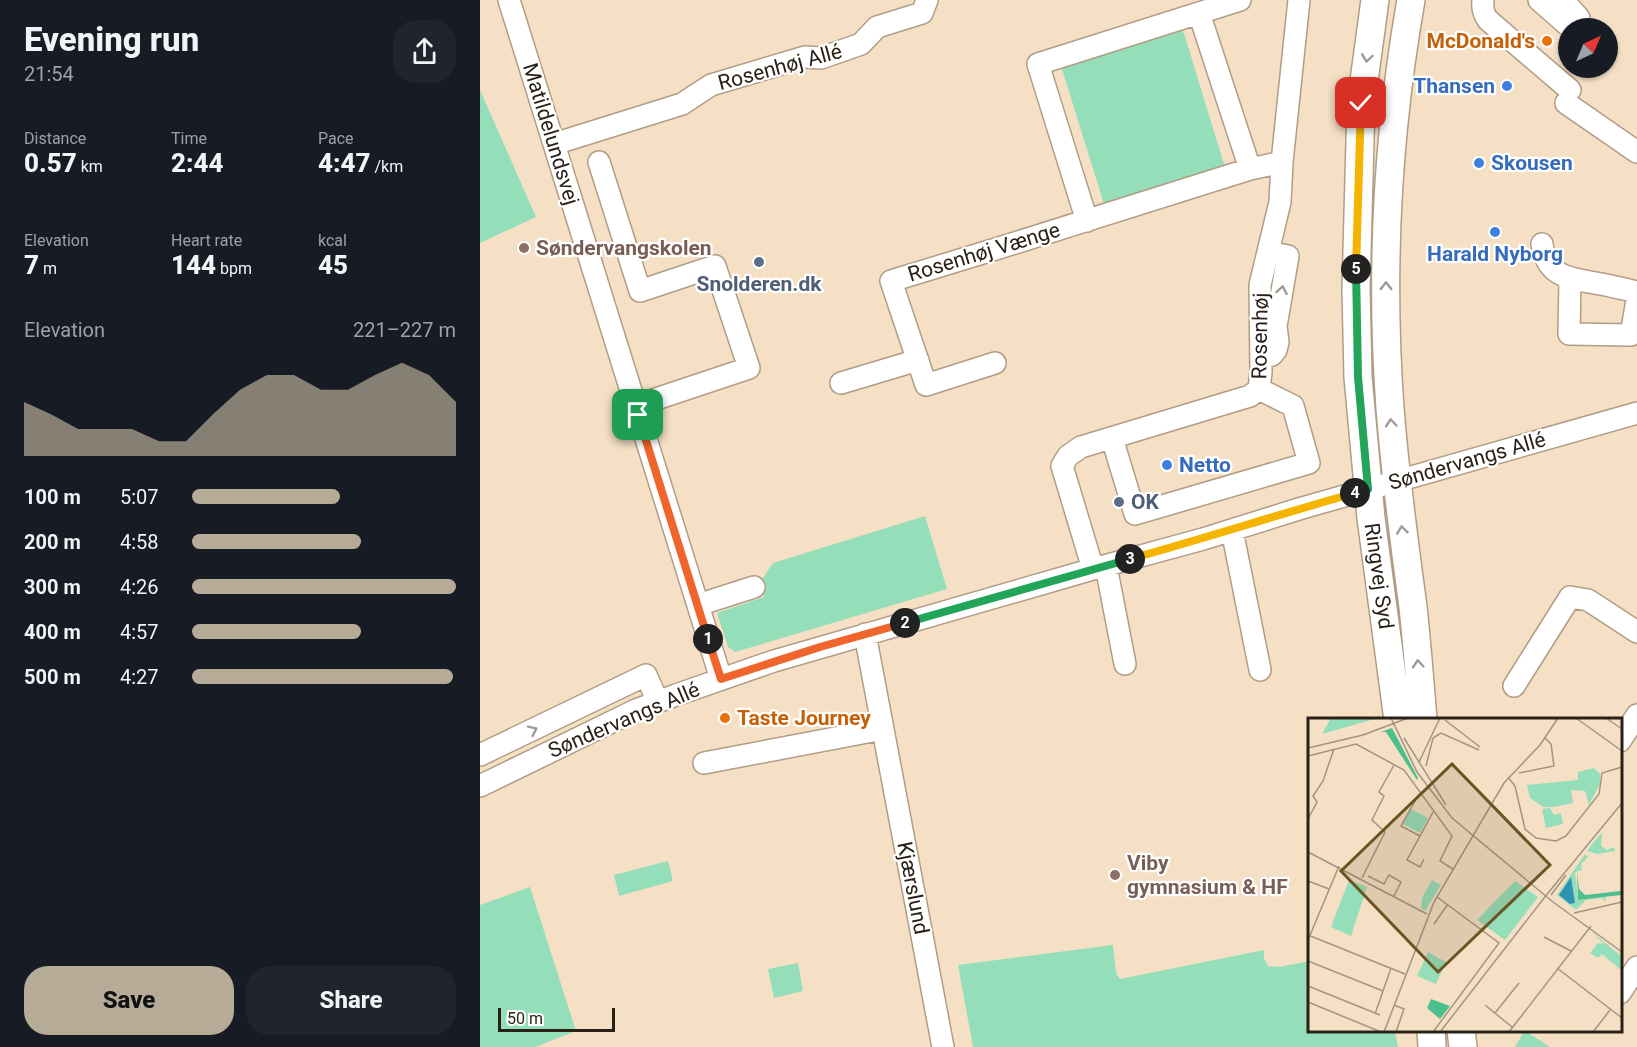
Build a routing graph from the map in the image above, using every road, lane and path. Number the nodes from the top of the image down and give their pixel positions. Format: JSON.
{"nodes":[{"id":1,"x":509,"y":0,"type":"edge"},
{"id":2,"x":927,"y":0,"type":"edge"},
{"id":3,"x":1240,"y":0,"type":"edge"},
{"id":4,"x":1299,"y":0,"type":"edge"},
{"id":5,"x":1375,"y":0,"type":"edge"},
{"id":6,"x":1411,"y":0,"type":"edge"},
{"id":7,"x":1429,"y":0,"type":"edge"},
{"id":8,"x":1496,"y":0,"type":"edge"},
{"id":9,"x":1539,"y":0,"type":"edge"},
{"id":10,"x":1563,"y":0,"type":"edge"},
{"id":11,"x":1485,"y":10,"type":"edge"},
{"id":12,"x":1199,"y":13,"type":"junction"},
{"id":13,"x":1567,"y":18,"type":"edge"},
{"id":14,"x":1572,"y":18,"type":"edge"},
{"id":15,"x":1391,"y":138,"type":"junction"},
{"id":16,"x":554,"y":144,"type":"junction"},
{"id":17,"x":1637,"y":152,"type":"edge"},
{"id":18,"x":599,"y":162,"type":"dead end"},
{"id":19,"x":1282,"y":162,"type":"junction"},
{"id":20,"x":1250,"y":169,"type":"junction"},
{"id":21,"x":1087,"y":221,"type":"junction"},
{"id":22,"x":1542,"y":244,"type":"dead end"},
{"id":23,"x":1570,"y":279,"type":"junction"},
{"id":24,"x":1637,"y":292,"type":"edge"},
{"id":25,"x":1637,"y":300,"type":"edge"},
{"id":26,"x":918,"y":360,"type":"junction"},
{"id":27,"x":995,"y":363,"type":"dead end"},
{"id":28,"x":841,"y":383,"type":"dead end"},
{"id":29,"x":1259,"y":390,"type":"junction"},
{"id":30,"x":635,"y":406,"type":"junction"},
{"id":31,"x":1637,"y":413,"type":"edge"},
{"id":32,"x":1112,"y":438,"type":"junction"},
{"id":33,"x":1397,"y":481,"type":"junction"},
{"id":34,"x":1368,"y":489,"type":"junction"},
{"id":35,"x":1232,"y":530,"type":"junction"},
{"id":36,"x":1099,"y":567,"type":"junction"},
{"id":37,"x":754,"y":587,"type":"dead end"},
{"id":38,"x":698,"y":605,"type":"junction"},
{"id":39,"x":1637,"y":632,"type":"edge"},
{"id":40,"x":866,"y":634,"type":"junction"},
{"id":41,"x":1125,"y":664,"type":"dead end"},
{"id":42,"x":1260,"y":670,"type":"dead end"},
{"id":43,"x":721,"y":679,"type":"junction"},
{"id":44,"x":1514,"y":686,"type":"dead end"},
{"id":45,"x":658,"y":702,"type":"junction"},
{"id":46,"x":1637,"y":715,"type":"edge"},
{"id":47,"x":1398,"y":718,"type":"edge"},
{"id":48,"x":1424,"y":718,"type":"edge"},
{"id":49,"x":883,"y":729,"type":"junction"},
{"id":50,"x":1622,"y":738,"type":"edge"},
{"id":51,"x":480,"y":755,"type":"edge"},
{"id":52,"x":704,"y":763,"type":"dead end"},
{"id":53,"x":480,"y":786,"type":"edge"},
{"id":54,"x":1637,"y":967,"type":"edge"},
{"id":55,"x":1622,"y":990,"type":"edge"},
{"id":56,"x":1431,"y":1032,"type":"edge"},
{"id":57,"x":1461,"y":1032,"type":"edge"},
{"id":58,"x":943,"y":1047,"type":"edge"},
{"id":59,"x":1432,"y":1047,"type":"edge"},
{"id":60,"x":1463,"y":1047,"type":"edge"}],
"edges":[{"from":1,"to":16,"type":"street","name":"Matildelundsvej"},
{"from":2,"to":16,"type":"street","name":"Rosenhøj Allé"},
{"from":3,"to":12,"type":"street","name":"Rosenhøj Vænge"},
{"from":4,"to":19,"type":"street","name":"Rosenhøj"},
{"from":5,"to":34,"type":"main road","name":"Ringvej Syd","one_way":true},
{"from":6,"to":15,"type":"main road","name":"Ringvej Syd"},
{"from":7,"to":15,"type":"main road"},
{"from":8,"to":11,"type":"street"},
{"from":9,"to":13,"type":"street"},
{"from":10,"to":14,"type":"street"},
{"from":11,"to":17,"type":"street"},
{"from":12,"to":20,"type":"street"},
{"from":12,"to":21,"type":"street","name":"Rosenhøj Vænge"},
{"from":33,"to":15,"type":"main road","name":"Ringvej Syd","one_way":true},
{"from":16,"to":30,"type":"street","name":"Matildelundsvej"},
{"from":18,"to":30,"type":"street","name":"Matildelundsvej"},
{"from":19,"to":20,"type":"street","name":"Rosenhøj Vænge"},
{"from":19,"to":29,"type":"street","name":"Rosenhøj"},
{"from":20,"to":21,"type":"street","name":"Rosenhøj Vænge"},
{"from":21,"to":26,"type":"street","name":"Rosenhøj Vænge"},
{"from":22,"to":23,"type":"street"},
{"from":23,"to":24,"type":"street"},
{"from":23,"to":25,"type":"street"},
{"from":26,"to":27,"type":"street","name":"Rosenhøj Vænge"},
{"from":26,"to":28,"type":"street"},
{"from":29,"to":32,"type":"street","name":"Rosenhøj"},
{"from":29,"to":32,"type":"street"},
{"from":30,"to":38,"type":"street","name":"Matildelundsvej"},
{"from":31,"to":33,"type":"street","name":"Søndervangs Allé"},
{"from":32,"to":36,"type":"street","name":"Rosenhøj"},
{"from":33,"to":34,"type":"street","name":"Søndervangs Allé"},
{"from":48,"to":33,"type":"main road","name":"Ringvej Syd","one_way":true},
{"from":34,"to":35,"type":"street","name":"Søndervangs Allé"},
{"from":34,"to":47,"type":"main road","name":"Ringvej Syd"},
{"from":35,"to":36,"type":"street","name":"Søndervangs Allé"},
{"from":35,"to":42,"type":"street"},
{"from":36,"to":40,"type":"street","name":"Søndervangs Allé"},
{"from":36,"to":41,"type":"street"},
{"from":37,"to":38,"type":"street"},
{"from":38,"to":43,"type":"street","name":"Matildelundsvej"},
{"from":39,"to":44,"type":"street"},
{"from":40,"to":43,"type":"street","name":"Søndervangs Allé"},
{"from":40,"to":49,"type":"street","name":"Kjærslund"},
{"from":43,"to":45,"type":"street","name":"Søndervangs Allé"},
{"from":51,"to":45,"type":"street","one_way":true},
{"from":45,"to":53,"type":"street","name":"Søndervangs Allé"},
{"from":46,"to":50,"type":"street"},
{"from":49,"to":52,"type":"street"},
{"from":49,"to":58,"type":"street","name":"Kjærslund"},
{"from":54,"to":55,"type":"street"},
{"from":56,"to":59,"type":"main road"},
{"from":57,"to":60,"type":"main road"}]}
